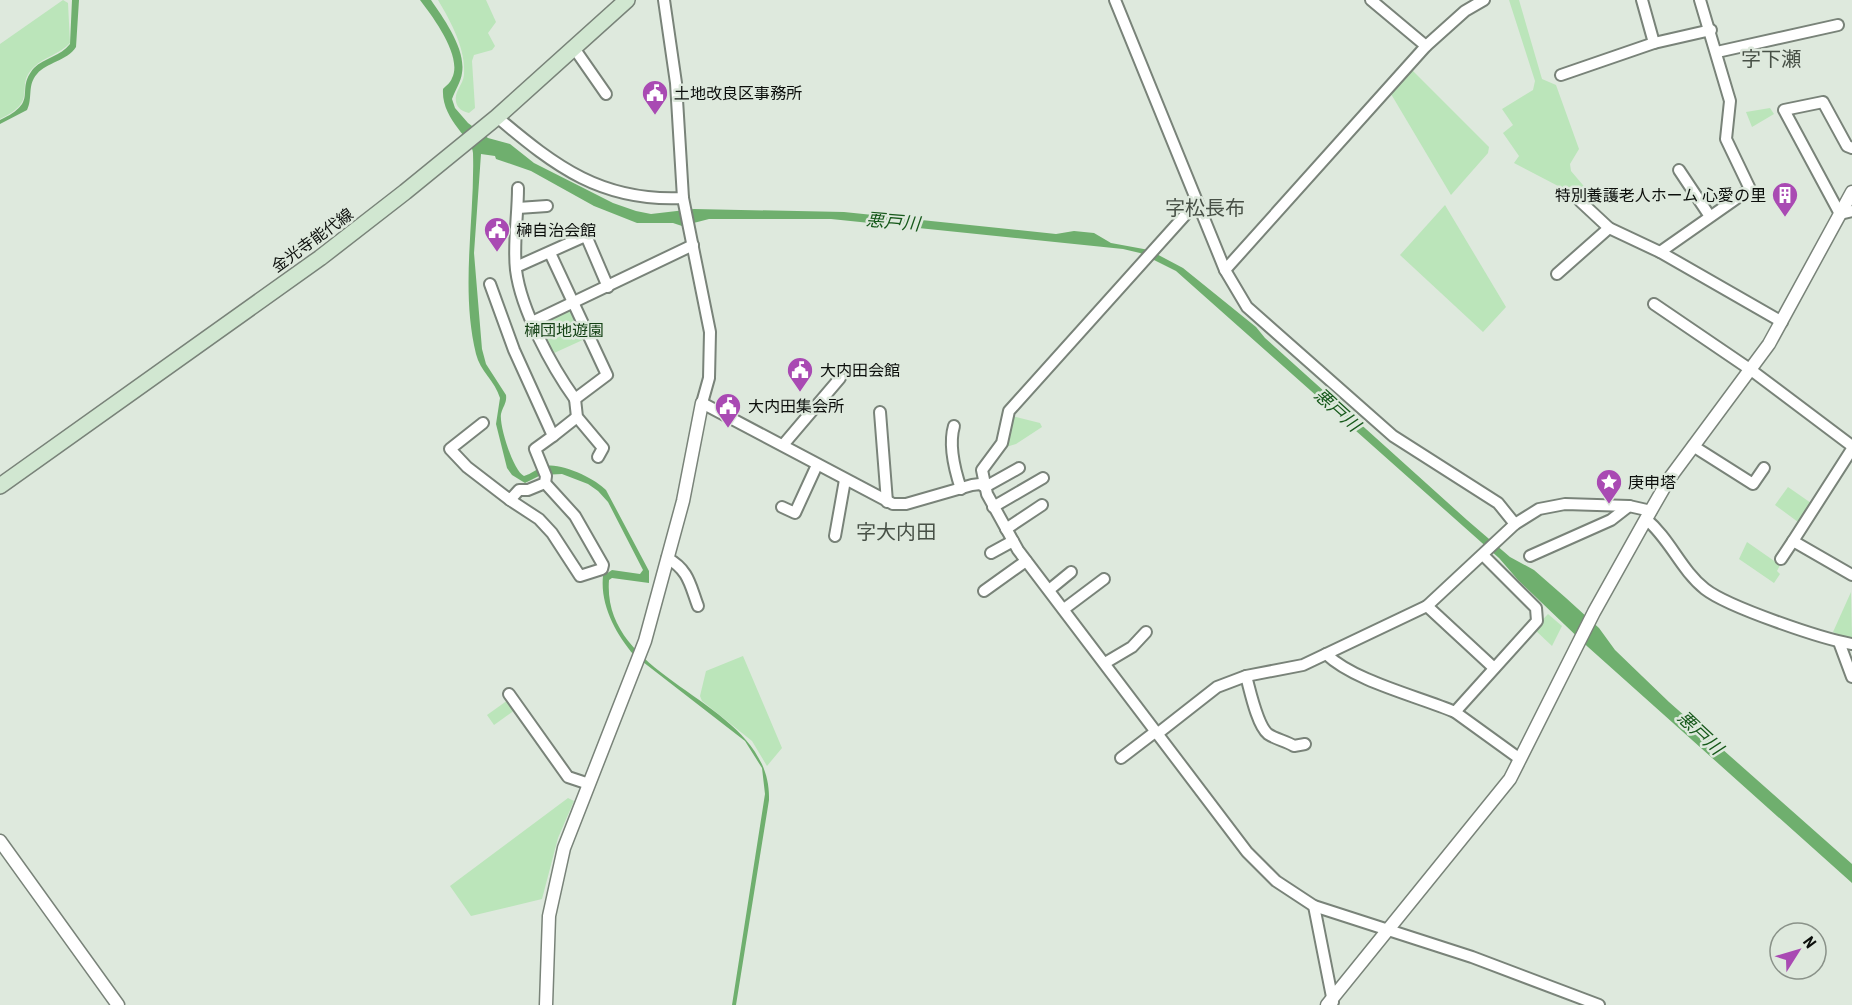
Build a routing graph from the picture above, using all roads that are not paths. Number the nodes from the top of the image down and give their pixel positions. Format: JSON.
{"nodes":[{"id":1,"x":627,"y":0,"type":"edge"},
{"id":2,"x":664,"y":0,"type":"edge"},
{"id":3,"x":1115,"y":0,"type":"edge"},
{"id":4,"x":1371,"y":0,"type":"edge"},
{"id":5,"x":1484,"y":0,"type":"edge"},
{"id":6,"x":1642,"y":0,"type":"edge"},
{"id":7,"x":1700,"y":0,"type":"edge"},
{"id":8,"x":1838,"y":25,"type":"dead end"},
{"id":9,"x":1711,"y":30,"type":"junction"},
{"id":10,"x":1654,"y":43,"type":"junction"},
{"id":11,"x":1426,"y":46,"type":"junction"},
{"id":12,"x":574,"y":48,"type":"junction"},
{"id":13,"x":1717,"y":52,"type":"junction"},
{"id":14,"x":1561,"y":75,"type":"dead end"},
{"id":15,"x":606,"y":94,"type":"dead end"},
{"id":16,"x":497,"y":117,"type":"junction"},
{"id":17,"x":1852,"y":148,"type":"edge"},
{"id":18,"x":1679,"y":170,"type":"dead end"},
{"id":19,"x":518,"y":188,"type":"dead end"},
{"id":20,"x":1852,"y":192,"type":"edge"},
{"id":21,"x":683,"y":198,"type":"junction"},
{"id":22,"x":1580,"y":201,"type":"dead end"},
{"id":23,"x":1196,"y":203,"type":"junction"},
{"id":24,"x":547,"y":206,"type":"dead end"},
{"id":25,"x":518,"y":208,"type":"junction"},
{"id":26,"x":1846,"y":213,"type":"edge"},
{"id":27,"x":1709,"y":215,"type":"junction"},
{"id":28,"x":1609,"y":228,"type":"junction"},
{"id":29,"x":693,"y":245,"type":"junction"},
{"id":30,"x":1660,"y":252,"type":"junction"},
{"id":31,"x":550,"y":253,"type":"junction"},
{"id":32,"x":516,"y":267,"type":"junction"},
{"id":33,"x":1225,"y":270,"type":"junction"},
{"id":34,"x":1557,"y":274,"type":"dead end"},
{"id":35,"x":490,"y":284,"type":"dead end"},
{"id":36,"x":608,"y":287,"type":"junction"},
{"id":37,"x":573,"y":304,"type":"junction"},
{"id":38,"x":1654,"y":304,"type":"dead end"},
{"id":39,"x":532,"y":322,"type":"junction"},
{"id":40,"x":1782,"y":322,"type":"junction"},
{"id":41,"x":1750,"y":370,"type":"junction"},
{"id":42,"x":840,"y":378,"type":"dead end"},
{"id":43,"x":575,"y":399,"type":"junction"},
{"id":44,"x":702,"y":403,"type":"junction"},
{"id":45,"x":880,"y":412,"type":"dead end"},
{"id":46,"x":577,"y":417,"type":"junction"},
{"id":47,"x":483,"y":423,"type":"dead end"},
{"id":48,"x":954,"y":426,"type":"dead end"},
{"id":49,"x":553,"y":436,"type":"junction"},
{"id":50,"x":783,"y":445,"type":"junction"},
{"id":51,"x":1693,"y":446,"type":"junction"},
{"id":52,"x":1852,"y":448,"type":"edge"},
{"id":53,"x":598,"y":458,"type":"dead end"},
{"id":54,"x":817,"y":465,"type":"junction"},
{"id":55,"x":1019,"y":468,"type":"dead end"},
{"id":56,"x":1764,"y":468,"type":"dead end"},
{"id":57,"x":544,"y":475,"type":"junction"},
{"id":58,"x":1043,"y":478,"type":"dead end"},
{"id":59,"x":845,"y":480,"type":"junction"},
{"id":60,"x":0,"y":486,"type":"edge"},
{"id":61,"x":985,"y":487,"type":"junction"},
{"id":62,"x":961,"y":489,"type":"junction"},
{"id":63,"x":510,"y":500,"type":"junction"},
{"id":64,"x":887,"y":502,"type":"junction"},
{"id":65,"x":1042,"y":505,"type":"dead end"},
{"id":66,"x":1629,"y":506,"type":"junction"},
{"id":67,"x":782,"y":507,"type":"dead end"},
{"id":68,"x":993,"y":507,"type":"junction"},
{"id":69,"x":1648,"y":515,"type":"junction"},
{"id":70,"x":1515,"y":524,"type":"junction"},
{"id":71,"x":1006,"y":529,"type":"junction"},
{"id":72,"x":835,"y":536,"type":"dead end"},
{"id":73,"x":1012,"y":541,"type":"junction"},
{"id":74,"x":1793,"y":541,"type":"junction"},
{"id":75,"x":991,"y":553,"type":"dead end"},
{"id":76,"x":1483,"y":555,"type":"junction"},
{"id":77,"x":1530,"y":556,"type":"dead end"},
{"id":78,"x":667,"y":558,"type":"junction"},
{"id":79,"x":1782,"y":559,"type":"dead end"},
{"id":80,"x":1026,"y":561,"type":"junction"},
{"id":81,"x":1071,"y":572,"type":"dead end"},
{"id":82,"x":1852,"y":575,"type":"edge"},
{"id":83,"x":1104,"y":579,"type":"dead end"},
{"id":84,"x":1049,"y":590,"type":"junction"},
{"id":85,"x":984,"y":591,"type":"dead end"},
{"id":86,"x":698,"y":606,"type":"dead end"},
{"id":87,"x":1427,"y":606,"type":"junction"},
{"id":88,"x":1064,"y":609,"type":"junction"},
{"id":89,"x":1146,"y":632,"type":"dead end"},
{"id":90,"x":1839,"y":642,"type":"junction"},
{"id":91,"x":1852,"y":644,"type":"edge"},
{"id":92,"x":1326,"y":654,"type":"junction"},
{"id":93,"x":1105,"y":663,"type":"junction"},
{"id":94,"x":1494,"y":668,"type":"junction"},
{"id":95,"x":1246,"y":676,"type":"junction"},
{"id":96,"x":1852,"y":677,"type":"edge"},
{"id":97,"x":509,"y":694,"type":"dead end"},
{"id":98,"x":1455,"y":711,"type":"junction"},
{"id":99,"x":1156,"y":733,"type":"junction"},
{"id":100,"x":1305,"y":744,"type":"dead end"},
{"id":101,"x":1121,"y":758,"type":"dead end"},
{"id":102,"x":1520,"y":759,"type":"junction"},
{"id":103,"x":589,"y":784,"type":"junction"},
{"id":104,"x":0,"y":842,"type":"edge"},
{"id":105,"x":1314,"y":906,"type":"junction"},
{"id":106,"x":1389,"y":930,"type":"junction"},
{"id":107,"x":1331,"y":1003,"type":"edge"},
{"id":108,"x":118,"y":1005,"type":"edge"},
{"id":109,"x":546,"y":1005,"type":"edge"},
{"id":110,"x":1599,"y":1005,"type":"edge"}],
"edges":[{"from":1,"to":12,"type":"main road","name":"金光寺能代線"},
{"from":2,"to":21,"type":"street"},
{"from":3,"to":23,"type":"street"},
{"from":4,"to":11,"type":"street"},
{"from":5,"to":11,"type":"street"},
{"from":6,"to":10,"type":"street"},
{"from":7,"to":9,"type":"street"},
{"from":8,"to":13,"type":"street"},
{"from":9,"to":10,"type":"street"},
{"from":9,"to":13,"type":"street"},
{"from":10,"to":14,"type":"street"},
{"from":11,"to":33,"type":"street"},
{"from":12,"to":15,"type":"street"},
{"from":12,"to":16,"type":"main road","name":"金光寺能代線"},
{"from":13,"to":27,"type":"street"},
{"from":16,"to":21,"type":"street"},
{"from":16,"to":60,"type":"main road","name":"金光寺能代線"},
{"from":17,"to":26,"type":"street"},
{"from":18,"to":27,"type":"street"},
{"from":19,"to":25,"type":"street"},
{"from":20,"to":26,"type":"street"},
{"from":21,"to":29,"type":"street"},
{"from":22,"to":28,"type":"street"},
{"from":23,"to":33,"type":"street"},
{"from":23,"to":61,"type":"street"},
{"from":24,"to":25,"type":"street"},
{"from":25,"to":32,"type":"street"},
{"from":26,"to":40,"type":"street"},
{"from":27,"to":30,"type":"street"},
{"from":28,"to":30,"type":"street"},
{"from":28,"to":34,"type":"street"},
{"from":29,"to":36,"type":"street"},
{"from":29,"to":44,"type":"street"},
{"from":30,"to":40,"type":"street"},
{"from":31,"to":32,"type":"street"},
{"from":31,"to":36,"type":"street"},
{"from":31,"to":37,"type":"street"},
{"from":32,"to":39,"type":"street"},
{"from":33,"to":70,"type":"street"},
{"from":35,"to":49,"type":"street"},
{"from":36,"to":37,"type":"street"},
{"from":37,"to":39,"type":"street"},
{"from":37,"to":43,"type":"street"},
{"from":38,"to":41,"type":"street"},
{"from":39,"to":43,"type":"street"},
{"from":40,"to":41,"type":"street"},
{"from":41,"to":51,"type":"street"},
{"from":41,"to":52,"type":"street"},
{"from":42,"to":50,"type":"street"},
{"from":43,"to":46,"type":"street"},
{"from":44,"to":50,"type":"street"},
{"from":44,"to":78,"type":"street"},
{"from":45,"to":64,"type":"street"},
{"from":46,"to":49,"type":"street"},
{"from":46,"to":53,"type":"street"},
{"from":47,"to":63,"type":"street"},
{"from":48,"to":62,"type":"street"},
{"from":49,"to":57,"type":"street"},
{"from":50,"to":54,"type":"street"},
{"from":51,"to":56,"type":"street"},
{"from":51,"to":69,"type":"street"},
{"from":52,"to":74,"type":"street"},
{"from":54,"to":59,"type":"street"},
{"from":54,"to":67,"type":"street"},
{"from":55,"to":61,"type":"street"},
{"from":57,"to":63,"type":"street"},
{"from":57,"to":63,"type":"street"},
{"from":58,"to":68,"type":"street"},
{"from":59,"to":64,"type":"street"},
{"from":59,"to":72,"type":"street"},
{"from":61,"to":62,"type":"street"},
{"from":61,"to":68,"type":"street"},
{"from":62,"to":64,"type":"street"},
{"from":65,"to":71,"type":"street"},
{"from":66,"to":69,"type":"street"},
{"from":66,"to":70,"type":"street"},
{"from":66,"to":77,"type":"street"},
{"from":68,"to":71,"type":"street"},
{"from":69,"to":90,"type":"street"},
{"from":69,"to":102,"type":"street"},
{"from":70,"to":76,"type":"street"},
{"from":71,"to":73,"type":"street"},
{"from":73,"to":75,"type":"street"},
{"from":73,"to":80,"type":"street"},
{"from":74,"to":79,"type":"street"},
{"from":74,"to":82,"type":"street"},
{"from":76,"to":87,"type":"street"},
{"from":76,"to":94,"type":"street"},
{"from":78,"to":86,"type":"street"},
{"from":78,"to":103,"type":"street"},
{"from":80,"to":84,"type":"street"},
{"from":80,"to":85,"type":"street"},
{"from":81,"to":84,"type":"street"},
{"from":83,"to":88,"type":"street"},
{"from":84,"to":88,"type":"street"},
{"from":87,"to":92,"type":"street"},
{"from":87,"to":94,"type":"street"},
{"from":88,"to":93,"type":"street"},
{"from":89,"to":93,"type":"street"},
{"from":90,"to":91,"type":"street"},
{"from":90,"to":96,"type":"street"},
{"from":92,"to":95,"type":"street"},
{"from":92,"to":98,"type":"street"},
{"from":93,"to":99,"type":"street"},
{"from":94,"to":98,"type":"street"},
{"from":95,"to":99,"type":"street"},
{"from":95,"to":100,"type":"street"},
{"from":97,"to":103,"type":"street"},
{"from":98,"to":102,"type":"street"},
{"from":99,"to":101,"type":"street"},
{"from":99,"to":105,"type":"street"},
{"from":102,"to":106,"type":"street"},
{"from":103,"to":109,"type":"street"},
{"from":104,"to":108,"type":"street"},
{"from":105,"to":106,"type":"street"},
{"from":105,"to":107,"type":"street"},
{"from":106,"to":107,"type":"street"},
{"from":106,"to":110,"type":"street"}]}
